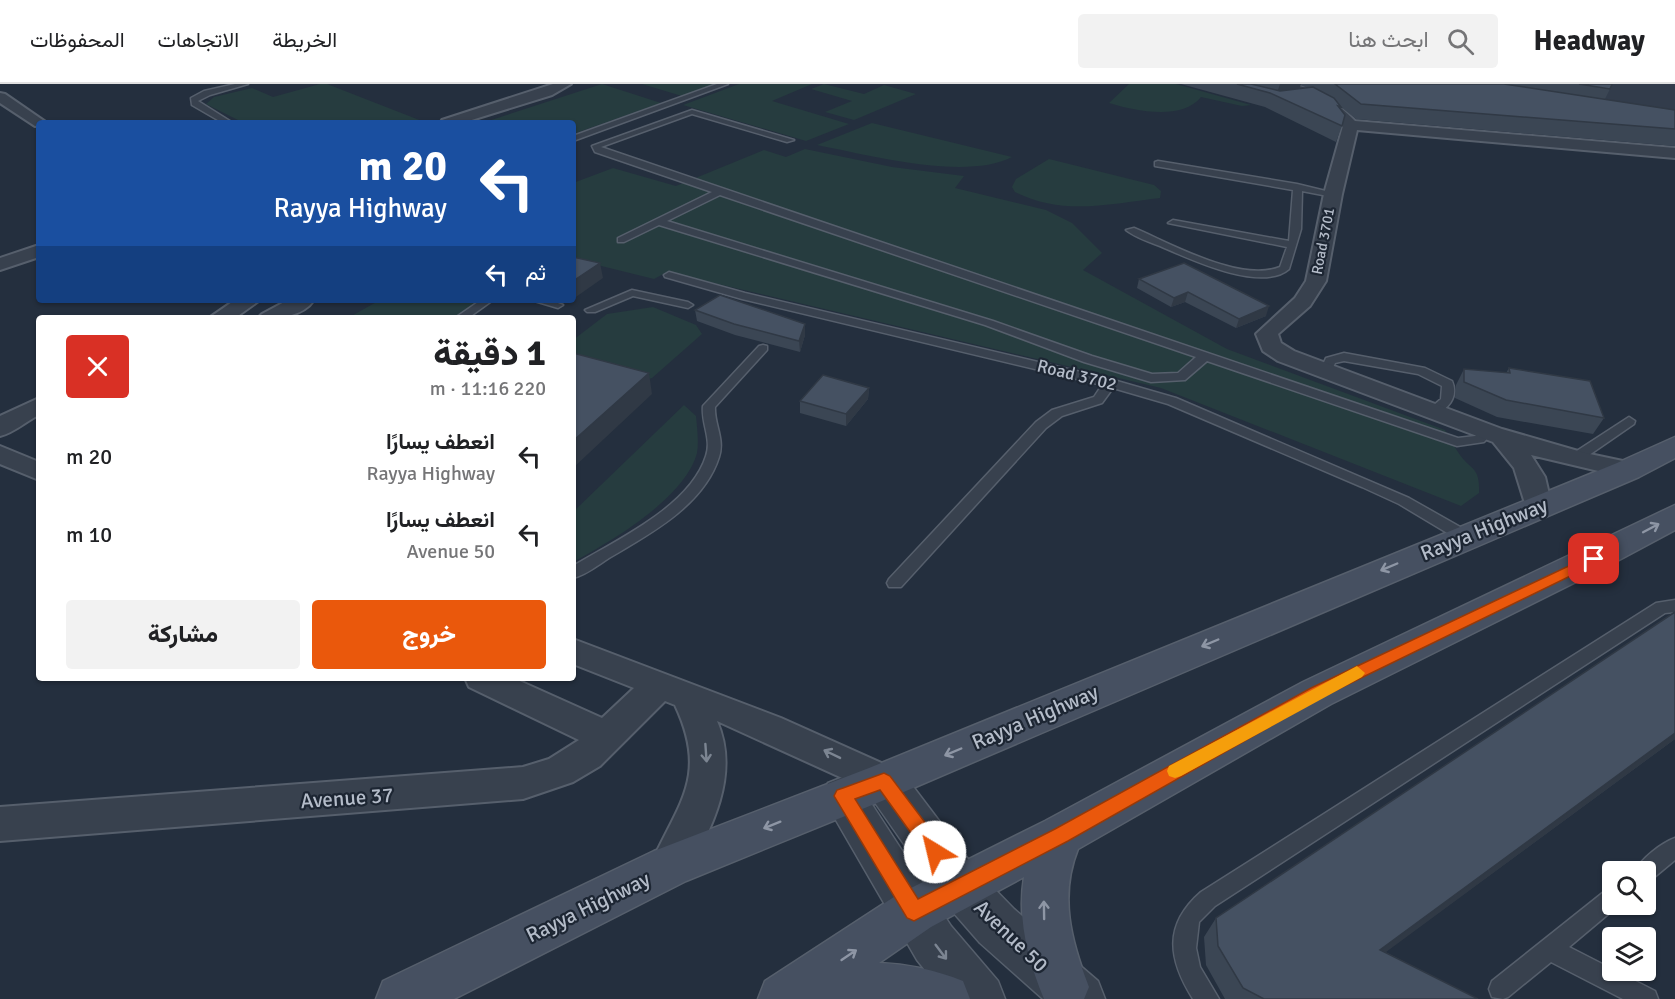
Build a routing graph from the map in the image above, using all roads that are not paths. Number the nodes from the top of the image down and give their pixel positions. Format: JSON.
{"nodes":[{"id":1,"x":244,"y":84,"type":"edge"},
{"id":2,"x":564,"y":84,"type":"edge"},
{"id":3,"x":724,"y":84,"type":"edge"},
{"id":4,"x":1301,"y":94,"type":"edge"},
{"id":5,"x":0,"y":97,"type":"edge"},
{"id":6,"x":36,"y":120,"type":"edge"},
{"id":7,"x":224,"y":120,"type":"edge"},
{"id":8,"x":457,"y":120,"type":"edge"},
{"id":9,"x":1351,"y":125,"type":"junction"},
{"id":10,"x":576,"y":138,"type":"edge"},
{"id":11,"x":790,"y":140,"type":"dead end"},
{"id":12,"x":1675,"y":153,"type":"edge"},
{"id":13,"x":1168,"y":156,"type":"dead end"},
{"id":14,"x":1158,"y":164,"type":"junction"},
{"id":15,"x":1149,"y":171,"type":"dead end"},
{"id":16,"x":1297,"y":187,"type":"junction"},
{"id":17,"x":718,"y":193,"type":"junction"},
{"id":18,"x":1333,"y":194,"type":"junction"},
{"id":19,"x":659,"y":222,"type":"junction"},
{"id":20,"x":1173,"y":223,"type":"dead end"},
{"id":21,"x":1131,"y":230,"type":"dead end"},
{"id":22,"x":621,"y":240,"type":"dead end"},
{"id":23,"x":1292,"y":245,"type":"junction"},
{"id":24,"x":36,"y":252,"type":"edge"},
{"id":25,"x":0,"y":264,"type":"edge"},
{"id":26,"x":669,"y":276,"type":"dead end"},
{"id":27,"x":682,"y":279,"type":"junction"},
{"id":28,"x":660,"y":297,"type":"junction"},
{"id":29,"x":245,"y":303,"type":"edge"},
{"id":30,"x":298,"y":303,"type":"edge"},
{"id":31,"x":483,"y":303,"type":"edge"},
{"id":32,"x":549,"y":303,"type":"edge"},
{"id":33,"x":558,"y":305,"type":"dead end"},
{"id":34,"x":688,"y":305,"type":"dead end"},
{"id":35,"x":591,"y":310,"type":"dead end"},
{"id":36,"x":225,"y":315,"type":"edge"},
{"id":37,"x":275,"y":315,"type":"edge"},
{"id":38,"x":465,"y":315,"type":"edge"},
{"id":39,"x":763,"y":348,"type":"edge"},
{"id":40,"x":1204,"y":356,"type":"junction"},
{"id":41,"x":1326,"y":371,"type":"junction"},
{"id":42,"x":1110,"y":383,"type":"junction"},
{"id":43,"x":36,"y":407,"type":"edge"},
{"id":44,"x":1433,"y":411,"type":"junction"},
{"id":45,"x":1629,"y":421,"type":"dead end"},
{"id":46,"x":0,"y":429,"type":"edge"},
{"id":47,"x":1494,"y":433,"type":"junction"},
{"id":48,"x":1675,"y":446,"type":"edge"},
{"id":49,"x":0,"y":454,"type":"edge"},
{"id":50,"x":1574,"y":459,"type":"junction"},
{"id":51,"x":1628,"y":470,"type":"junction"},
{"id":52,"x":36,"y":471,"type":"edge"},
{"id":53,"x":1538,"y":507,"type":"junction"},
{"id":54,"x":1675,"y":516,"type":"edge"},
{"id":55,"x":1464,"y":536,"type":"junction"},
{"id":56,"x":576,"y":571,"type":"edge"},
{"id":57,"x":895,"y":583,"type":"dead end"},
{"id":58,"x":1675,"y":606,"type":"edge"},
{"id":59,"x":576,"y":652,"type":"edge"},
{"id":60,"x":487,"y":681,"type":"edge"},
{"id":61,"x":674,"y":692,"type":"junction"},
{"id":62,"x":608,"y":737,"type":"junction"},
{"id":63,"x":863,"y":788,"type":"junction"},
{"id":64,"x":0,"y":824,"type":"edge"},
{"id":65,"x":1061,"y":835,"type":"junction"},
{"id":66,"x":1675,"y":847,"type":"edge"},
{"id":67,"x":1656,"y":863,"type":"edge"},
{"id":68,"x":670,"y":866,"type":"junction"},
{"id":69,"x":961,"y":887,"type":"junction"},
{"id":70,"x":1602,"y":906,"type":"edge"},
{"id":71,"x":914,"y":911,"type":"junction"},
{"id":72,"x":1549,"y":949,"type":"junction"},
{"id":73,"x":1500,"y":990,"type":"dead end"},
{"id":74,"x":1072,"y":993,"type":"edge"},
{"id":75,"x":401,"y":999,"type":"edge"},
{"id":76,"x":783,"y":999,"type":"edge"},
{"id":77,"x":803,"y":999,"type":"edge"},
{"id":78,"x":945,"y":999,"type":"edge"},
{"id":79,"x":980,"y":999,"type":"edge"},
{"id":80,"x":1208,"y":999,"type":"edge"},
{"id":81,"x":1647,"y":999,"type":"edge"}],
"edges":[{"from":1,"to":7,"type":"lane"},
{"from":2,"to":8,"type":"street"},
{"from":3,"to":10,"type":"lane"},
{"from":4,"to":9,"type":"street"},
{"from":5,"to":6,"type":"street"},
{"from":9,"to":12,"type":"street"},
{"from":9,"to":18,"type":"street","name":"Road 3701"},
{"from":11,"to":17,"type":"lane"},
{"from":13,"to":14,"type":"lane"},
{"from":14,"to":15,"type":"lane"},
{"from":14,"to":16,"type":"lane"},
{"from":16,"to":18,"type":"lane"},
{"from":16,"to":23,"type":"lane"},
{"from":17,"to":19,"type":"lane"},
{"from":17,"to":40,"type":"lane"},
{"from":18,"to":41,"type":"street","name":"Road 3701"},
{"from":19,"to":22,"type":"lane"},
{"from":19,"to":40,"type":"lane"},
{"from":20,"to":23,"type":"lane"},
{"from":21,"to":23,"type":"lane"},
{"from":24,"to":25,"type":"street"},
{"from":26,"to":27,"type":"lane","name":"Road 3702"},
{"from":27,"to":28,"type":"lane"},
{"from":27,"to":42,"type":"lane","name":"Road 3702"},
{"from":28,"to":34,"type":"lane"},
{"from":28,"to":35,"type":"lane"},
{"from":29,"to":36,"type":"street"},
{"from":30,"to":37,"type":"street"},
{"from":31,"to":38,"type":"lane"},
{"from":32,"to":33,"type":"lane"},
{"from":39,"to":56,"type":"lane"},
{"from":40,"to":47,"type":"lane"},
{"from":41,"to":44,"type":"street","name":"Road 3701"},
{"from":41,"to":44,"type":"lane"},
{"from":42,"to":55,"type":"lane","name":"Road 3702"},
{"from":42,"to":57,"type":"lane"},
{"from":43,"to":46,"type":"street"},
{"from":44,"to":47,"type":"street","name":"Road 3701"},
{"from":45,"to":50,"type":"lane"},
{"from":47,"to":50,"type":"street","name":"Road 3701"},
{"from":47,"to":53,"type":"street"},
{"from":48,"to":51,"type":"main road","name":"Rayya Highway"},
{"from":49,"to":52,"type":"street"},
{"from":50,"to":51,"type":"street","name":"Road 3701"},
{"from":51,"to":53,"type":"main road","name":"Rayya Highway"},
{"from":53,"to":55,"type":"main road","name":"Rayya Highway"},
{"from":65,"to":54,"type":"main road","one_way":true},
{"from":55,"to":63,"type":"main road","name":"Rayya Highway","one_way":true},
{"from":58,"to":80,"type":"lane"},
{"from":59,"to":61,"type":"street"},
{"from":60,"to":62,"type":"street"},
{"from":61,"to":62,"type":"street","name":"Avenue 37"},
{"from":63,"to":61,"type":"street","one_way":true},
{"from":61,"to":68,"type":"street","one_way":true},
{"from":62,"to":64,"type":"street","name":"Avenue 37"},
{"from":63,"to":68,"type":"main road","name":"Rayya Highway","one_way":true},
{"from":63,"to":69,"type":"street","name":"Avenue 50"},
{"from":63,"to":71,"type":"street"},
{"from":65,"to":69,"type":"main road"},
{"from":74,"to":65,"type":"main road","one_way":true},
{"from":66,"to":67,"type":"lane"},
{"from":68,"to":75,"type":"main road","name":"Rayya Highway"},
{"from":69,"to":71,"type":"main road"},
{"from":69,"to":74,"type":"street","name":"Avenue 50"},
{"from":70,"to":72,"type":"lane"},
{"from":76,"to":71,"type":"main road","one_way":true},
{"from":71,"to":79,"type":"street","one_way":true},
{"from":72,"to":73,"type":"lane"},
{"from":72,"to":81,"type":"lane"},
{"from":77,"to":78,"type":"main road"}]}
